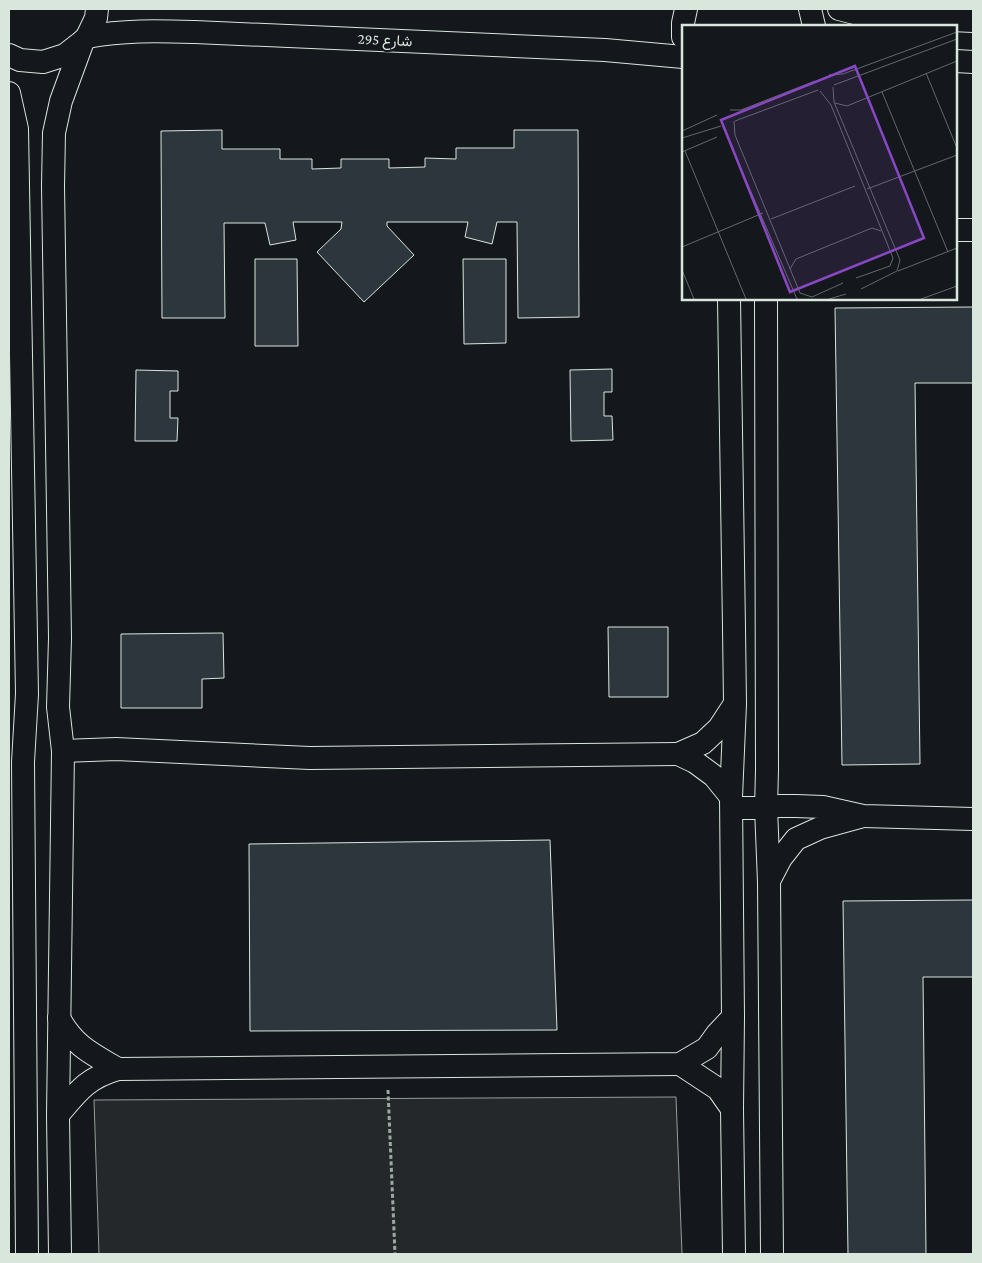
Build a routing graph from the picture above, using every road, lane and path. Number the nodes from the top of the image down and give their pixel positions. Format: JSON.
{"nodes":[{"id":1,"x":97,"y":9,"type":"edge"},
{"id":2,"x":686,"y":9,"type":"edge"},
{"id":3,"x":810,"y":9,"type":"edge"},
{"id":4,"x":839,"y":9,"type":"edge"},
{"id":5,"x":973,"y":21,"type":"edge"},
{"id":6,"x":683,"y":25,"type":"edge"},
{"id":7,"x":814,"y":25,"type":"edge"},
{"id":8,"x":85,"y":39,"type":"junction"},
{"id":9,"x":9,"y":55,"type":"edge"},
{"id":10,"x":682,"y":57,"type":"edge"},
{"id":11,"x":957,"y":61,"type":"edge"},
{"id":12,"x":973,"y":62,"type":"edge"},
{"id":13,"x":9,"y":93,"type":"edge"},
{"id":14,"x":957,"y":230,"type":"edge"},
{"id":15,"x":973,"y":230,"type":"edge"},
{"id":16,"x":729,"y":300,"type":"edge"},
{"id":17,"x":766,"y":300,"type":"edge"},
{"id":18,"x":58,"y":693,"type":"junction"},
{"id":19,"x":18,"y":695,"type":"edge"},
{"id":20,"x":734,"y":704,"type":"junction"},
{"id":21,"x":63,"y":750,"type":"junction"},
{"id":22,"x":678,"y":754,"type":"junction"},
{"id":23,"x":731,"y":802,"type":"junction"},
{"id":24,"x":766,"y":808,"type":"junction"},
{"id":25,"x":863,"y":816,"type":"junction"},
{"id":26,"x":973,"y":819,"type":"edge"},
{"id":27,"x":769,"y":882,"type":"junction"},
{"id":28,"x":733,"y":1017,"type":"junction"},
{"id":29,"x":59,"y":1018,"type":"junction"},
{"id":30,"x":680,"y":1064,"type":"junction"},
{"id":31,"x":387,"y":1066,"type":"junction"},
{"id":32,"x":118,"y":1069,"type":"junction"},
{"id":33,"x":732,"y":1109,"type":"junction"},
{"id":34,"x":58,"y":1115,"type":"junction"},
{"id":35,"x":25,"y":1252,"type":"edge"},
{"id":36,"x":60,"y":1254,"type":"edge"},
{"id":37,"x":395,"y":1254,"type":"edge"},
{"id":38,"x":734,"y":1254,"type":"edge"},
{"id":39,"x":772,"y":1254,"type":"edge"}],
"edges":[{"from":1,"to":8,"type":"street"},
{"from":2,"to":6,"type":"street"},
{"from":3,"to":7,"type":"street"},
{"from":4,"to":5,"type":"street"},
{"from":8,"to":9,"type":"street"},
{"from":8,"to":10,"type":"street","name":"شارع 295"},
{"from":8,"to":18,"type":"street"},
{"from":11,"to":12,"type":"street"},
{"from":13,"to":19,"type":"street"},
{"from":14,"to":15,"type":"street"},
{"from":16,"to":20,"type":"street"},
{"from":17,"to":24,"type":"street"},
{"from":18,"to":19,"type":"street"},
{"from":18,"to":21,"type":"street"},
{"from":19,"to":35,"type":"street"},
{"from":20,"to":22,"type":"street"},
{"from":20,"to":23,"type":"street"},
{"from":21,"to":22,"type":"street"},
{"from":21,"to":29,"type":"street"},
{"from":22,"to":23,"type":"street"},
{"from":23,"to":24,"type":"street"},
{"from":23,"to":28,"type":"street"},
{"from":24,"to":25,"type":"street"},
{"from":24,"to":27,"type":"street"},
{"from":25,"to":26,"type":"street"},
{"from":25,"to":27,"type":"street"},
{"from":27,"to":39,"type":"street"},
{"from":28,"to":30,"type":"street"},
{"from":28,"to":33,"type":"street"},
{"from":29,"to":32,"type":"street"},
{"from":29,"to":34,"type":"street"},
{"from":30,"to":31,"type":"street"},
{"from":30,"to":33,"type":"street"},
{"from":31,"to":32,"type":"street"},
{"from":31,"to":37,"type":"path"},
{"from":32,"to":34,"type":"street"},
{"from":33,"to":38,"type":"street"},
{"from":34,"to":36,"type":"street"}]}
